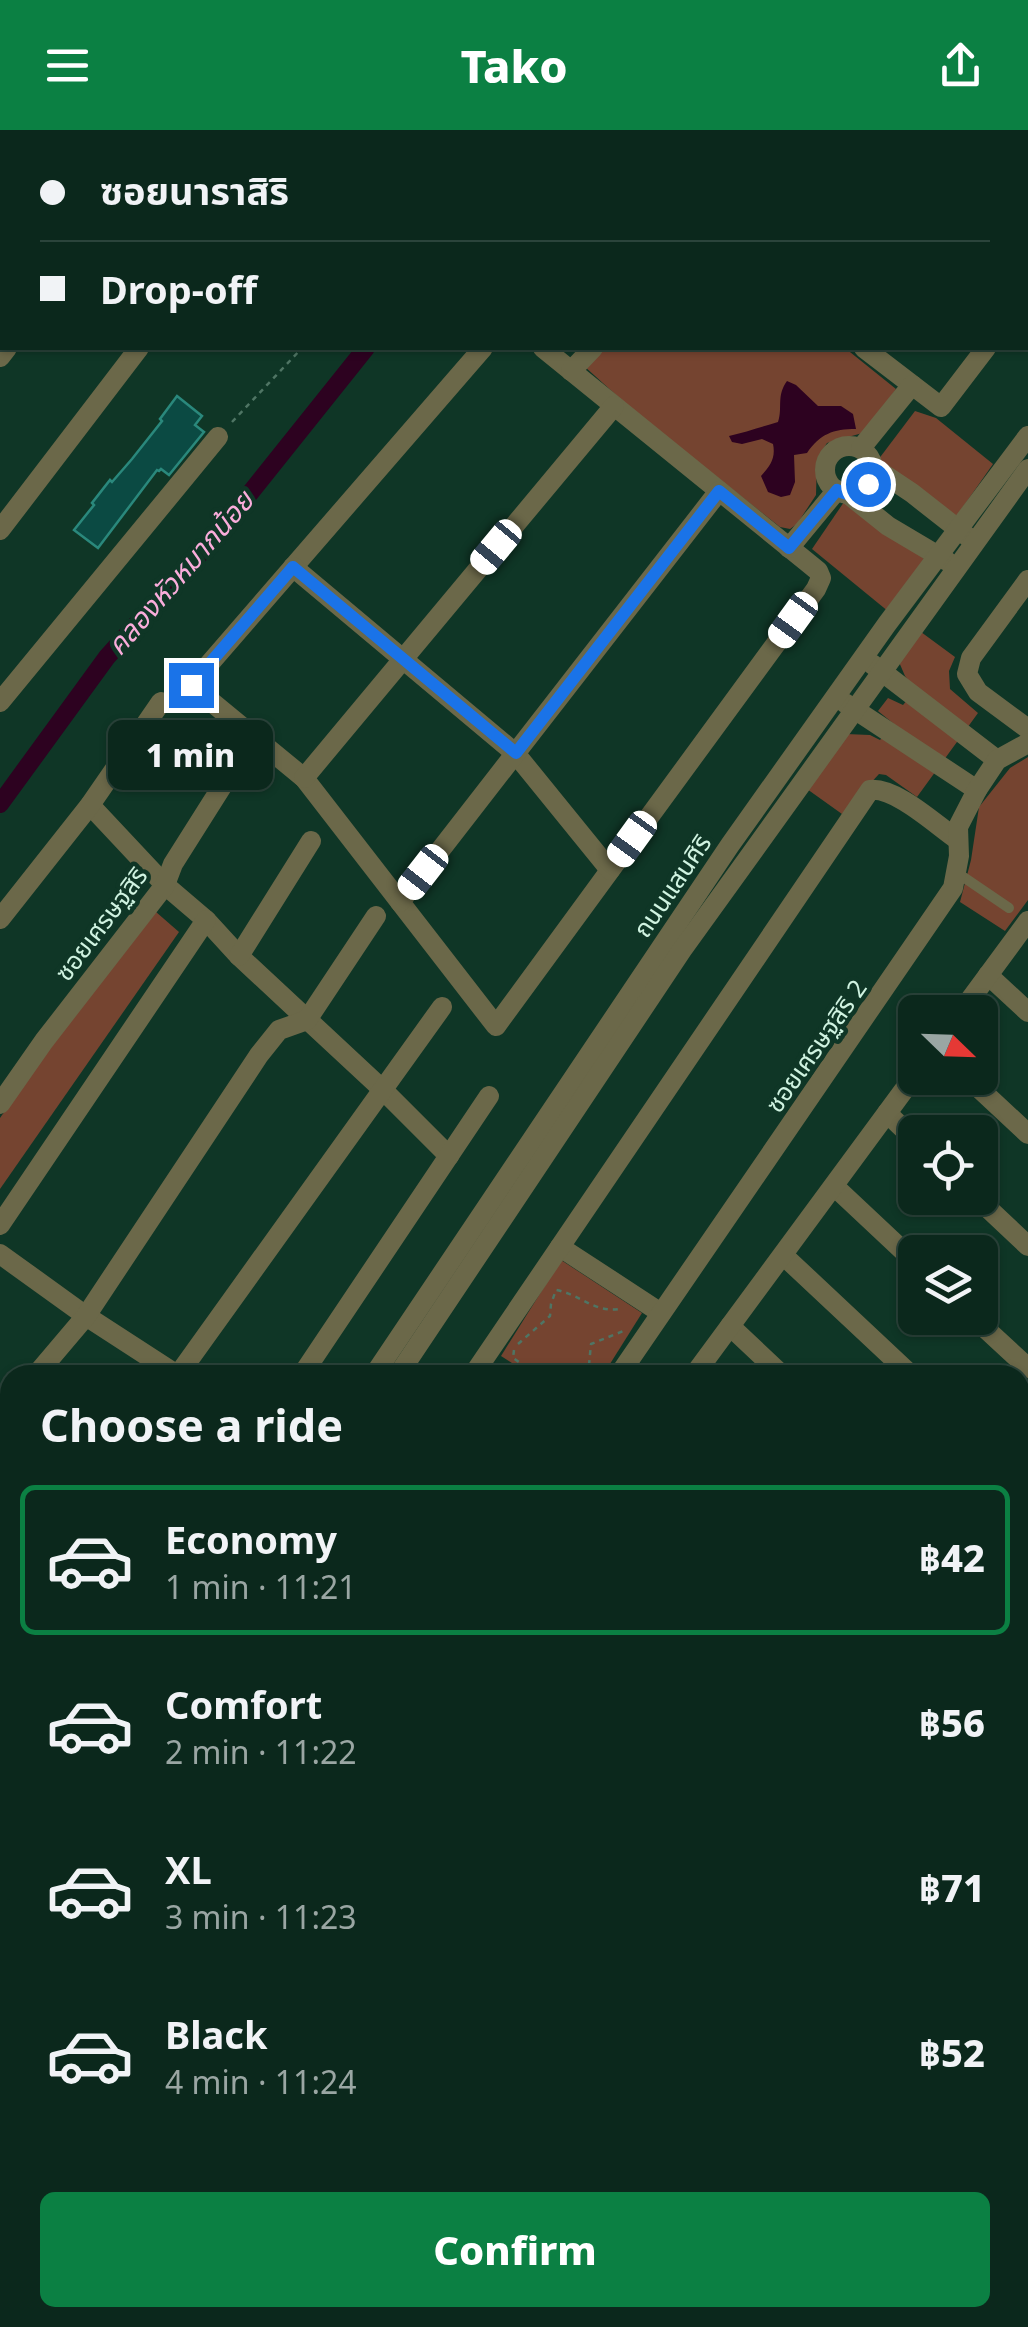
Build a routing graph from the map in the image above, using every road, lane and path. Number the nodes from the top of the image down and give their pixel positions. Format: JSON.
{"nodes":[{"id":1,"x":138,"y":350,"type":"edge"},
{"id":2,"x":300,"y":350,"type":"edge"},
{"id":3,"x":481,"y":350,"type":"edge"},
{"id":4,"x":545,"y":350,"type":"edge"},
{"id":5,"x":590,"y":350,"type":"edge"},
{"id":6,"x":867,"y":350,"type":"edge"},
{"id":7,"x":984,"y":350,"type":"edge"},
{"id":8,"x":571,"y":371,"type":"junction"},
{"id":9,"x":912,"y":385,"type":"junction"},
{"id":10,"x":614,"y":406,"type":"junction"},
{"id":11,"x":225,"y":429,"type":"joint"},
{"id":12,"x":1028,"y":436,"type":"edge"},
{"id":13,"x":862,"y":448,"type":"junction"},
{"id":14,"x":873,"y":467,"type":"junction"},
{"id":15,"x":1028,"y":469,"type":"edge"},
{"id":16,"x":719,"y":491,"type":"junction"},
{"id":17,"x":843,"y":492,"type":"junction"},
{"id":18,"x":0,"y":530,"type":"edge"},
{"id":19,"x":966,"y":536,"type":"junction"},
{"id":20,"x":789,"y":548,"type":"junction"},
{"id":21,"x":938,"y":556,"type":"junction"},
{"id":22,"x":293,"y":567,"type":"junction"},
{"id":23,"x":957,"y":567,"type":"junction"},
{"id":24,"x":1028,"y":580,"type":"edge"},
{"id":25,"x":864,"y":657,"type":"junction"},
{"id":26,"x":402,"y":660,"type":"junction"},
{"id":27,"x":881,"y":671,"type":"junction"},
{"id":28,"x":836,"y":697,"type":"junction"},
{"id":29,"x":0,"y":702,"type":"edge"},
{"id":30,"x":162,"y":702,"type":"dead end"},
{"id":31,"x":853,"y":710,"type":"junction"},
{"id":32,"x":1028,"y":730,"type":"edge"},
{"id":33,"x":1028,"y":743,"type":"edge"},
{"id":34,"x":516,"y":753,"type":"junction"},
{"id":35,"x":997,"y":760,"type":"junction"},
{"id":36,"x":233,"y":769,"type":"dead end"},
{"id":37,"x":304,"y":778,"type":"junction"},
{"id":38,"x":977,"y":790,"type":"junction"},
{"id":39,"x":90,"y":805,"type":"junction"},
{"id":40,"x":958,"y":840,"type":"junction"},
{"id":41,"x":312,"y":841,"type":"dead end"},
{"id":42,"x":736,"y":855,"type":"junction"},
{"id":43,"x":610,"y":870,"type":"junction"},
{"id":44,"x":956,"y":872,"type":"junction"},
{"id":45,"x":165,"y":886,"type":"junction"},
{"id":46,"x":400,"y":902,"type":"junction"},
{"id":47,"x":1009,"y":908,"type":"dead end"},
{"id":48,"x":376,"y":916,"type":"dead end"},
{"id":49,"x":0,"y":919,"type":"edge"},
{"id":50,"x":206,"y":920,"type":"junction"},
{"id":51,"x":1028,"y":921,"type":"edge"},
{"id":52,"x":239,"y":956,"type":"junction"},
{"id":53,"x":988,"y":975,"type":"junction"},
{"id":54,"x":973,"y":995,"type":"edge"},
{"id":55,"x":442,"y":1006,"type":"dead end"},
{"id":56,"x":1028,"y":1012,"type":"edge"},
{"id":57,"x":307,"y":1020,"type":"junction"},
{"id":58,"x":382,"y":1089,"type":"junction"},
{"id":59,"x":900,"y":1095,"type":"edge"},
{"id":60,"x":986,"y":1095,"type":"edge"},
{"id":61,"x":489,"y":1096,"type":"dead end"},
{"id":62,"x":0,"y":1104,"type":"edge"},
{"id":63,"x":887,"y":1113,"type":"junction"},
{"id":64,"x":898,"y":1124,"type":"edge"},
{"id":65,"x":1028,"y":1134,"type":"edge"},
{"id":66,"x":449,"y":1156,"type":"junction"},
{"id":67,"x":834,"y":1186,"type":"junction"},
{"id":68,"x":994,"y":1215,"type":"edge"},
{"id":69,"x":0,"y":1225,"type":"edge"},
{"id":70,"x":898,"y":1246,"type":"edge"},
{"id":71,"x":1028,"y":1246,"type":"edge"},
{"id":72,"x":560,"y":1247,"type":"junction"},
{"id":73,"x":469,"y":1250,"type":"junction"},
{"id":74,"x":0,"y":1254,"type":"edge"},
{"id":75,"x":783,"y":1255,"type":"junction"},
{"id":76,"x":642,"y":1300,"type":"junction"},
{"id":77,"x":662,"y":1314,"type":"junction"},
{"id":78,"x":86,"y":1316,"type":"junction"},
{"id":79,"x":730,"y":1326,"type":"junction"},
{"id":80,"x":646,"y":1335,"type":"junction"},
{"id":81,"x":992,"y":1335,"type":"edge"},
{"id":82,"x":44,"y":1365,"type":"edge"},
{"id":83,"x":162,"y":1365,"type":"edge"},
{"id":84,"x":184,"y":1365,"type":"edge"},
{"id":85,"x":309,"y":1365,"type":"edge"},
{"id":86,"x":382,"y":1365,"type":"edge"},
{"id":87,"x":404,"y":1365,"type":"edge"},
{"id":88,"x":480,"y":1365,"type":"edge"},
{"id":89,"x":524,"y":1365,"type":"edge"},
{"id":90,"x":589,"y":1365,"type":"edge"},
{"id":91,"x":626,"y":1365,"type":"edge"},
{"id":92,"x":701,"y":1365,"type":"edge"},
{"id":93,"x":771,"y":1365,"type":"edge"},
{"id":94,"x":900,"y":1365,"type":"edge"},
{"id":95,"x":1025,"y":1365,"type":"edge"}],
"edges":[{"from":1,"to":18,"type":"street"},
{"from":2,"to":11,"type":"path"},
{"from":3,"to":22,"type":"street"},
{"from":4,"to":8,"type":"street"},
{"from":5,"to":8,"type":"street"},
{"from":6,"to":9,"type":"street"},
{"from":7,"to":9,"type":"street"},
{"from":8,"to":10,"type":"street"},
{"from":9,"to":13,"type":"street"},
{"from":10,"to":16,"type":"street"},
{"from":10,"to":26,"type":"street"},
{"from":11,"to":29,"type":"street"},
{"from":12,"to":19,"type":"street","name":"ถนนแสนศิริ"},
{"from":13,"to":14,"type":"street"},
{"from":13,"to":17,"type":"street"},
{"from":14,"to":17,"type":"street"},
{"from":14,"to":19,"type":"street"},
{"from":15,"to":19,"type":"street","name":"ถนนแสนศิริ"},
{"from":16,"to":20,"type":"street"},
{"from":16,"to":34,"type":"street"},
{"from":17,"to":20,"type":"street"},
{"from":17,"to":21,"type":"street"},
{"from":19,"to":21,"type":"street","name":"ถนนแสนศิริ"},
{"from":19,"to":23,"type":"street","name":"ถนนแสนศิริ"},
{"from":20,"to":43,"type":"street"},
{"from":21,"to":23,"type":"street"},
{"from":21,"to":25,"type":"street","name":"ถนนแสนศิริ"},
{"from":22,"to":26,"type":"street"},
{"from":22,"to":37,"type":"street"},
{"from":23,"to":27,"type":"street","name":"ถนนแสนศิริ"},
{"from":24,"to":32,"type":"street"},
{"from":25,"to":27,"type":"street"},
{"from":25,"to":28,"type":"street","name":"ถนนแสนศิริ"},
{"from":26,"to":34,"type":"street"},
{"from":26,"to":37,"type":"street"},
{"from":27,"to":31,"type":"street","name":"ถนนแสนศิริ"},
{"from":27,"to":35,"type":"street"},
{"from":28,"to":31,"type":"street"},
{"from":28,"to":42,"type":"street","name":"ถนนแสนศิริ"},
{"from":30,"to":39,"type":"street"},
{"from":31,"to":38,"type":"street"},
{"from":31,"to":42,"type":"street","name":"ถนนแสนศิริ"},
{"from":33,"to":35,"type":"street","name":"ซอยเศรษฐสิริ 2"},
{"from":34,"to":43,"type":"street"},
{"from":34,"to":46,"type":"street"},
{"from":35,"to":38,"type":"street","name":"ซอยเศรษฐสิริ 2"},
{"from":36,"to":45,"type":"street","name":"ซอยเศรษฐสิริ"},
{"from":37,"to":46,"type":"street"},
{"from":38,"to":40,"type":"street","name":"ซอยเศรษฐสิริ 2"},
{"from":39,"to":45,"type":"street"},
{"from":39,"to":49,"type":"street"},
{"from":40,"to":44,"type":"street","name":"ซอยเศรษฐสิริ 2"},
{"from":40,"to":72,"type":"street"},
{"from":41,"to":52,"type":"street"},
{"from":42,"to":73,"type":"street","name":"ถนนแสนศิริ"},
{"from":43,"to":46,"type":"street"},
{"from":44,"to":47,"type":"lane"},
{"from":44,"to":77,"type":"street","name":"ซอยเศรษฐสิริ 2"},
{"from":45,"to":50,"type":"street"},
{"from":45,"to":62,"type":"street","name":"ซอยเศรษฐสิริ"},
{"from":48,"to":57,"type":"street"},
{"from":50,"to":52,"type":"street"},
{"from":50,"to":69,"type":"street"},
{"from":51,"to":53,"type":"street"},
{"from":52,"to":57,"type":"street"},
{"from":53,"to":54,"type":"street"},
{"from":53,"to":56,"type":"street"},
{"from":55,"to":58,"type":"street"},
{"from":57,"to":58,"type":"street"},
{"from":57,"to":78,"type":"street"},
{"from":58,"to":66,"type":"street"},
{"from":58,"to":84,"type":"street"},
{"from":59,"to":63,"type":"street"},
{"from":60,"to":65,"type":"street"},
{"from":61,"to":66,"type":"street"},
{"from":63,"to":64,"type":"street"},
{"from":63,"to":67,"type":"street"},
{"from":66,"to":85,"type":"street"},
{"from":67,"to":70,"type":"street"},
{"from":67,"to":75,"type":"street"},
{"from":68,"to":71,"type":"street"},
{"from":72,"to":76,"type":"street"},
{"from":72,"to":88,"type":"street"},
{"from":73,"to":86,"type":"street","name":"ถนนแสนศิริ"},
{"from":73,"to":87,"type":"street","name":"ถนนแสนศิริ"},
{"from":74,"to":78,"type":"street"},
{"from":75,"to":79,"type":"street"},
{"from":75,"to":94,"type":"street"},
{"from":76,"to":77,"type":"street"},
{"from":76,"to":89,"type":"path"},
{"from":77,"to":80,"type":"street","name":"ซอยเศรษฐสิริ 2"},
{"from":78,"to":82,"type":"street"},
{"from":78,"to":83,"type":"street"},
{"from":79,"to":92,"type":"street"},
{"from":79,"to":93,"type":"street"},
{"from":80,"to":90,"type":"path"},
{"from":80,"to":91,"type":"street","name":"ซอยเศรษฐสิริ 2"},
{"from":81,"to":95,"type":"street"}]}
